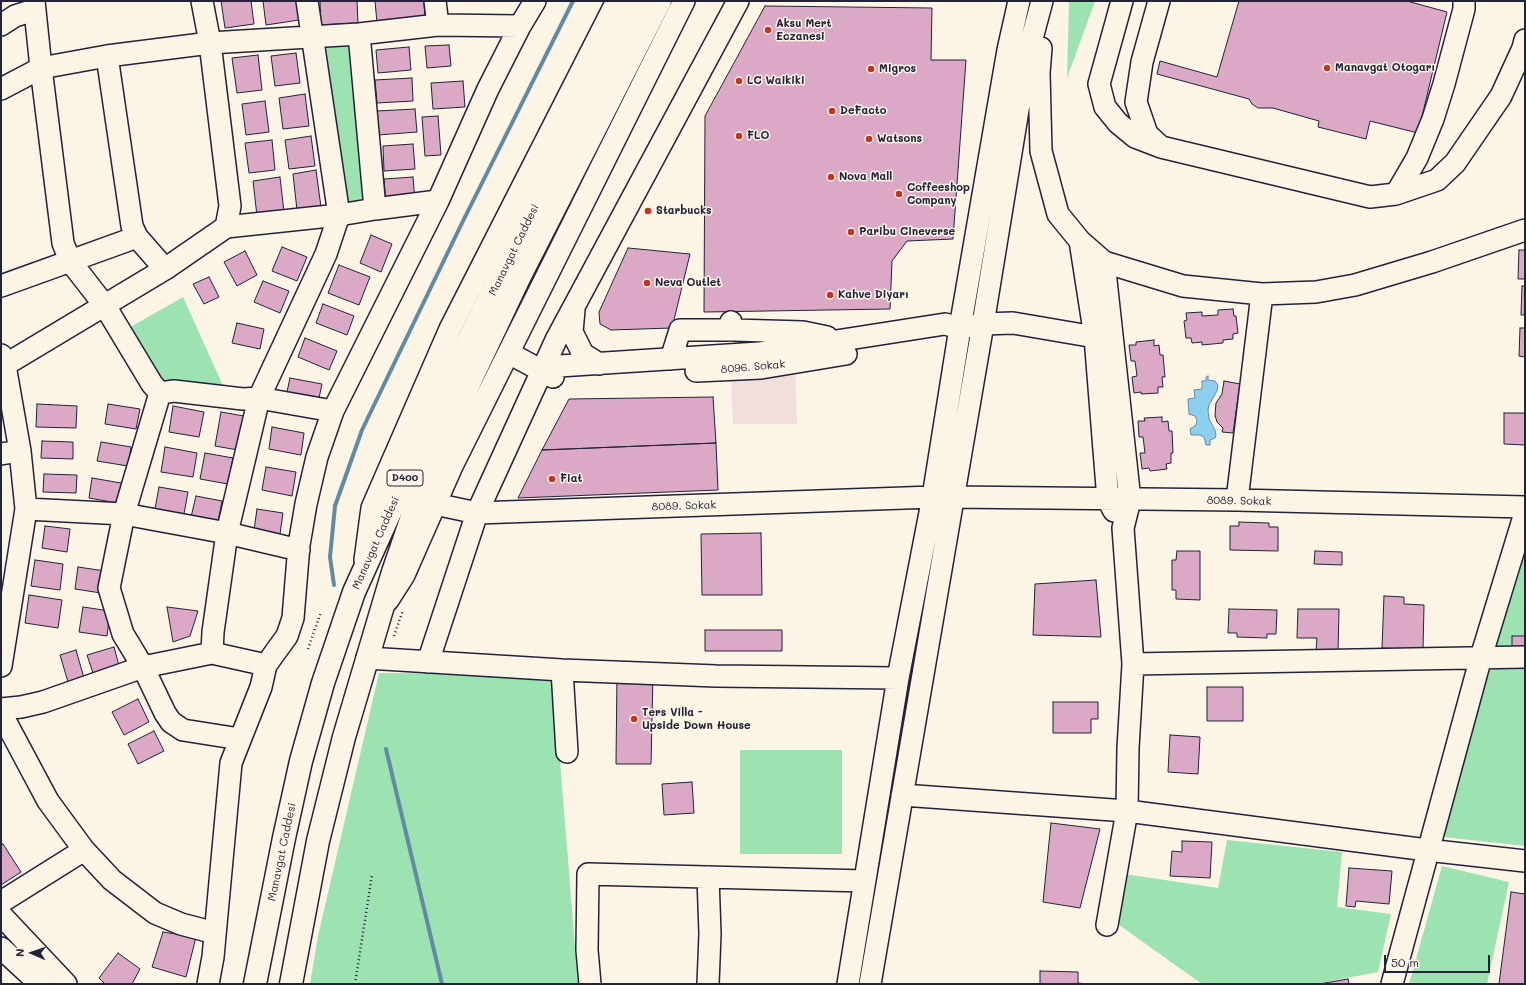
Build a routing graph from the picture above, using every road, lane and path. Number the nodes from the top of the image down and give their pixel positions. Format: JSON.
{"nodes":[{"id":1,"x":202,"y":1,"type":"edge"},
{"id":2,"x":307,"y":1,"type":"edge"},
{"id":3,"x":435,"y":1,"type":"edge"},
{"id":4,"x":535,"y":1,"type":"edge"},
{"id":5,"x":617,"y":1,"type":"edge"},
{"id":6,"x":638,"y":1,"type":"edge"},
{"id":7,"x":660,"y":1,"type":"edge"},
{"id":8,"x":684,"y":1,"type":"edge"},
{"id":9,"x":738,"y":1,"type":"edge"},
{"id":10,"x":1019,"y":1,"type":"edge"},
{"id":11,"x":1042,"y":1,"type":"edge"},
{"id":12,"x":1046,"y":1,"type":"edge"},
{"id":13,"x":1122,"y":1,"type":"edge"},
{"id":14,"x":1159,"y":1,"type":"edge"},
{"id":15,"x":1464,"y":1,"type":"edge"},
{"id":16,"x":34,"y":5,"type":"edge"},
{"id":17,"x":1,"y":25,"type":"edge"},
{"id":18,"x":438,"y":25,"type":"junction"},
{"id":19,"x":520,"y":26,"type":"junction"},
{"id":20,"x":359,"y":34,"type":"junction"},
{"id":21,"x":313,"y":37,"type":"junction"},
{"id":22,"x":1525,"y":40,"type":"edge"},
{"id":23,"x":210,"y":43,"type":"junction"},
{"id":24,"x":107,"y":56,"type":"junction"},
{"id":25,"x":41,"y":68,"type":"junction"},
{"id":26,"x":3,"y":83,"type":"edge"},
{"id":27,"x":1161,"y":147,"type":"junction"},
{"id":28,"x":1396,"y":194,"type":"junction"},
{"id":29,"x":438,"y":201,"type":"junction"},
{"id":30,"x":375,"y":209,"type":"junction"},
{"id":31,"x":339,"y":215,"type":"junction"},
{"id":32,"x":226,"y":227,"type":"junction"},
{"id":33,"x":1525,"y":230,"type":"edge"},
{"id":34,"x":137,"y":237,"type":"junction"},
{"id":35,"x":1080,"y":241,"type":"junction"},
{"id":36,"x":70,"y":261,"type":"junction"},
{"id":37,"x":1104,"y":262,"type":"junction"},
{"id":38,"x":165,"y":269,"type":"junction"},
{"id":39,"x":1,"y":286,"type":"edge"},
{"id":40,"x":1262,"y":294,"type":"junction"},
{"id":41,"x":105,"y":306,"type":"junction"},
{"id":42,"x":574,"y":307,"type":"junction"},
{"id":43,"x":983,"y":324,"type":"junction"},
{"id":44,"x":960,"y":328,"type":"junction"},
{"id":45,"x":1095,"y":336,"type":"junction"},
{"id":46,"x":841,"y":340,"type":"junction"},
{"id":47,"x":509,"y":353,"type":"junction"},
{"id":48,"x":671,"y":359,"type":"junction"},
{"id":49,"x":3,"y":360,"type":"edge"},
{"id":50,"x":599,"y":364,"type":"junction"},
{"id":51,"x":543,"y":371,"type":"junction"},
{"id":52,"x":160,"y":393,"type":"junction"},
{"id":53,"x":259,"y":398,"type":"junction"},
{"id":54,"x":333,"y":411,"type":"junction"},
{"id":55,"x":11,"y":452,"type":"edge"},
{"id":56,"x":943,"y":497,"type":"junction"},
{"id":57,"x":1108,"y":500,"type":"junction"},
{"id":58,"x":1130,"y":500,"type":"junction"},
{"id":59,"x":1237,"y":500,"type":"junction"},
{"id":60,"x":435,"y":504,"type":"junction"},
{"id":61,"x":1525,"y":507,"type":"edge"},
{"id":62,"x":26,"y":509,"type":"junction"},
{"id":63,"x":477,"y":513,"type":"junction"},
{"id":64,"x":1525,"y":513,"type":"edge"},
{"id":65,"x":124,"y":514,"type":"junction"},
{"id":66,"x":1124,"y":528,"type":"junction"},
{"id":67,"x":227,"y":533,"type":"junction"},
{"id":68,"x":299,"y":550,"type":"junction"},
{"id":69,"x":365,"y":566,"type":"junction"},
{"id":70,"x":8,"y":582,"type":"edge"},
{"id":71,"x":403,"y":609,"type":"dead end"},
{"id":72,"x":321,"y":612,"type":"dead end"},
{"id":73,"x":381,"y":612,"type":"junction"},
{"id":74,"x":394,"y":636,"type":"dead end"},
{"id":75,"x":308,"y":649,"type":"dead end"},
{"id":76,"x":212,"y":653,"type":"junction"},
{"id":77,"x":1481,"y":657,"type":"junction"},
{"id":78,"x":1525,"y":657,"type":"edge"},
{"id":79,"x":366,"y":658,"type":"junction"},
{"id":80,"x":428,"y":662,"type":"junction"},
{"id":81,"x":1133,"y":664,"type":"junction"},
{"id":82,"x":266,"y":665,"type":"junction"},
{"id":83,"x":1,"y":666,"type":"edge"},
{"id":84,"x":143,"y":667,"type":"junction"},
{"id":85,"x":562,"y":670,"type":"junction"},
{"id":86,"x":898,"y":678,"type":"junction"},
{"id":87,"x":1,"y":709,"type":"edge"},
{"id":88,"x":1,"y":713,"type":"edge"},
{"id":89,"x":240,"y":740,"type":"junction"},
{"id":90,"x":567,"y":752,"type":"dead end"},
{"id":91,"x":902,"y":795,"type":"junction"},
{"id":92,"x":1127,"y":811,"type":"junction"},
{"id":93,"x":84,"y":850,"type":"junction"},
{"id":94,"x":1427,"y":850,"type":"junction"},
{"id":95,"x":1525,"y":861,"type":"edge"},
{"id":96,"x":372,"y":875,"type":"dead end"},
{"id":97,"x":708,"y":877,"type":"junction"},
{"id":98,"x":865,"y":881,"type":"junction"},
{"id":99,"x":1,"y":902,"type":"edge"},
{"id":100,"x":1,"y":915,"type":"edge"},
{"id":101,"x":1107,"y":925,"type":"dead end"},
{"id":102,"x":215,"y":933,"type":"junction"},
{"id":103,"x":1,"y":948,"type":"edge"},
{"id":104,"x":40,"y":984,"type":"edge"},
{"id":105,"x":66,"y":984,"type":"edge"},
{"id":106,"x":208,"y":984,"type":"edge"},
{"id":107,"x":255,"y":984,"type":"edge"},
{"id":108,"x":291,"y":984,"type":"edge"},
{"id":109,"x":355,"y":984,"type":"edge"},
{"id":110,"x":590,"y":984,"type":"edge"},
{"id":111,"x":708,"y":984,"type":"edge"},
{"id":112,"x":848,"y":984,"type":"edge"},
{"id":113,"x":870,"y":984,"type":"edge"},
{"id":114,"x":1392,"y":984,"type":"edge"}],
"edges":[{"from":1,"to":23,"type":"street"},
{"from":2,"to":21,"type":"street"},
{"from":3,"to":18,"type":"street"},
{"from":4,"to":19,"type":"street"},
{"from":5,"to":69,"type":"street"},
{"from":6,"to":69,"type":"highway","name":"Manavgat Caddesi","number":"D400"},
{"from":7,"to":73,"type":"highway","name":"Manavgat Caddesi","number":"D400"},
{"from":8,"to":47,"type":"street"},
{"from":9,"to":42,"type":"street"},
{"from":10,"to":44,"type":"street"},
{"from":11,"to":43,"type":"street"},
{"from":12,"to":35,"type":"street"},
{"from":13,"to":27,"type":"street"},
{"from":14,"to":27,"type":"street"},
{"from":15,"to":28,"type":"street"},
{"from":16,"to":17,"type":"street"},
{"from":16,"to":25,"type":"street"},
{"from":18,"to":19,"type":"street"},
{"from":18,"to":20,"type":"street"},
{"from":19,"to":29,"type":"street"},
{"from":20,"to":21,"type":"street"},
{"from":20,"to":30,"type":"street"},
{"from":21,"to":23,"type":"street"},
{"from":21,"to":31,"type":"street"},
{"from":22,"to":28,"type":"street"},
{"from":23,"to":24,"type":"street"},
{"from":23,"to":32,"type":"street"},
{"from":24,"to":25,"type":"street"},
{"from":24,"to":34,"type":"street"},
{"from":25,"to":26,"type":"street"},
{"from":25,"to":36,"type":"street"},
{"from":27,"to":28,"type":"street"},
{"from":29,"to":30,"type":"street"},
{"from":29,"to":54,"type":"street"},
{"from":30,"to":31,"type":"street"},
{"from":31,"to":32,"type":"street"},
{"from":31,"to":53,"type":"street"},
{"from":32,"to":38,"type":"street"},
{"from":33,"to":40,"type":"street"},
{"from":34,"to":36,"type":"street"},
{"from":34,"to":38,"type":"street"},
{"from":35,"to":37,"type":"street"},
{"from":35,"to":45,"type":"street"},
{"from":36,"to":39,"type":"street"},
{"from":36,"to":41,"type":"street"},
{"from":37,"to":40,"type":"street"},
{"from":37,"to":58,"type":"street"},
{"from":38,"to":41,"type":"street"},
{"from":40,"to":59,"type":"street"},
{"from":41,"to":49,"type":"street"},
{"from":41,"to":52,"type":"street"},
{"from":42,"to":50,"type":"street"},
{"from":42,"to":51,"type":"street"},
{"from":43,"to":44,"type":"street","name":"8096. Sokak"},
{"from":43,"to":45,"type":"street","name":"8096. Sokak"},
{"from":43,"to":56,"type":"street"},
{"from":44,"to":46,"type":"street","name":"8096. Sokak"},
{"from":44,"to":51,"type":"street","name":"8096. Sokak"},
{"from":44,"to":56,"type":"street"},
{"from":45,"to":57,"type":"street"},
{"from":46,"to":48,"type":"street","name":"8096. Sokak"},
{"from":46,"to":48,"type":"street"},
{"from":47,"to":51,"type":"street","name":"8096. Sokak"},
{"from":47,"to":60,"type":"street"},
{"from":48,"to":50,"type":"street","name":"8096. Sokak"},
{"from":49,"to":55,"type":"street"},
{"from":50,"to":51,"type":"street","name":"8096. Sokak"},
{"from":51,"to":63,"type":"street"},
{"from":52,"to":53,"type":"street"},
{"from":52,"to":65,"type":"street"},
{"from":53,"to":54,"type":"street"},
{"from":53,"to":67,"type":"street"},
{"from":54,"to":68,"type":"street"},
{"from":55,"to":62,"type":"street"},
{"from":56,"to":57,"type":"street","name":"8089. Sokak"},
{"from":56,"to":63,"type":"street","name":"8089. Sokak"},
{"from":56,"to":86,"type":"street"},
{"from":56,"to":91,"type":"street"},
{"from":57,"to":58,"type":"street","name":"8089. Sokak"},
{"from":57,"to":66,"type":"street"},
{"from":58,"to":59,"type":"street","name":"8089. Sokak"},
{"from":58,"to":66,"type":"street"},
{"from":59,"to":61,"type":"street","name":"8089. Sokak"},
{"from":60,"to":63,"type":"street","name":"8089. Sokak"},
{"from":60,"to":73,"type":"street"},
{"from":62,"to":65,"type":"street"},
{"from":62,"to":70,"type":"street"},
{"from":63,"to":80,"type":"street"},
{"from":64,"to":77,"type":"street"},
{"from":65,"to":67,"type":"street"},
{"from":65,"to":84,"type":"street"},
{"from":66,"to":81,"type":"street"},
{"from":67,"to":68,"type":"street"},
{"from":67,"to":76,"type":"street"},
{"from":68,"to":82,"type":"street"},
{"from":69,"to":107,"type":"highway","name":"Manavgat Caddesi","number":"D400"},
{"from":70,"to":83,"type":"street"},
{"from":71,"to":74,"type":"path"},
{"from":72,"to":75,"type":"path"},
{"from":73,"to":79,"type":"highway","name":"Manavgat Caddesi","number":"D400"},
{"from":76,"to":82,"type":"street"},
{"from":76,"to":84,"type":"street"},
{"from":77,"to":78,"type":"street"},
{"from":77,"to":81,"type":"street"},
{"from":77,"to":94,"type":"street"},
{"from":79,"to":80,"type":"street"},
{"from":79,"to":108,"type":"highway","name":"Manavgat Caddesi","number":"D400"},
{"from":80,"to":85,"type":"street"},
{"from":81,"to":92,"type":"street"},
{"from":82,"to":89,"type":"street"},
{"from":84,"to":87,"type":"street"},
{"from":84,"to":89,"type":"street"},
{"from":85,"to":86,"type":"street"},
{"from":85,"to":90,"type":"street"},
{"from":86,"to":98,"type":"street"},
{"from":88,"to":93,"type":"street"},
{"from":89,"to":102,"type":"street"},
{"from":91,"to":92,"type":"street"},
{"from":91,"to":113,"type":"street"},
{"from":92,"to":94,"type":"street"},
{"from":92,"to":101,"type":"street"},
{"from":93,"to":99,"type":"street"},
{"from":93,"to":102,"type":"street"},
{"from":94,"to":95,"type":"street"},
{"from":94,"to":114,"type":"street"},
{"from":96,"to":109,"type":"path"},
{"from":97,"to":98,"type":"street"},
{"from":97,"to":110,"type":"street"},
{"from":97,"to":111,"type":"street"},
{"from":98,"to":112,"type":"street"},
{"from":100,"to":105,"type":"street"},
{"from":102,"to":106,"type":"street"},
{"from":103,"to":104,"type":"street"}]}
